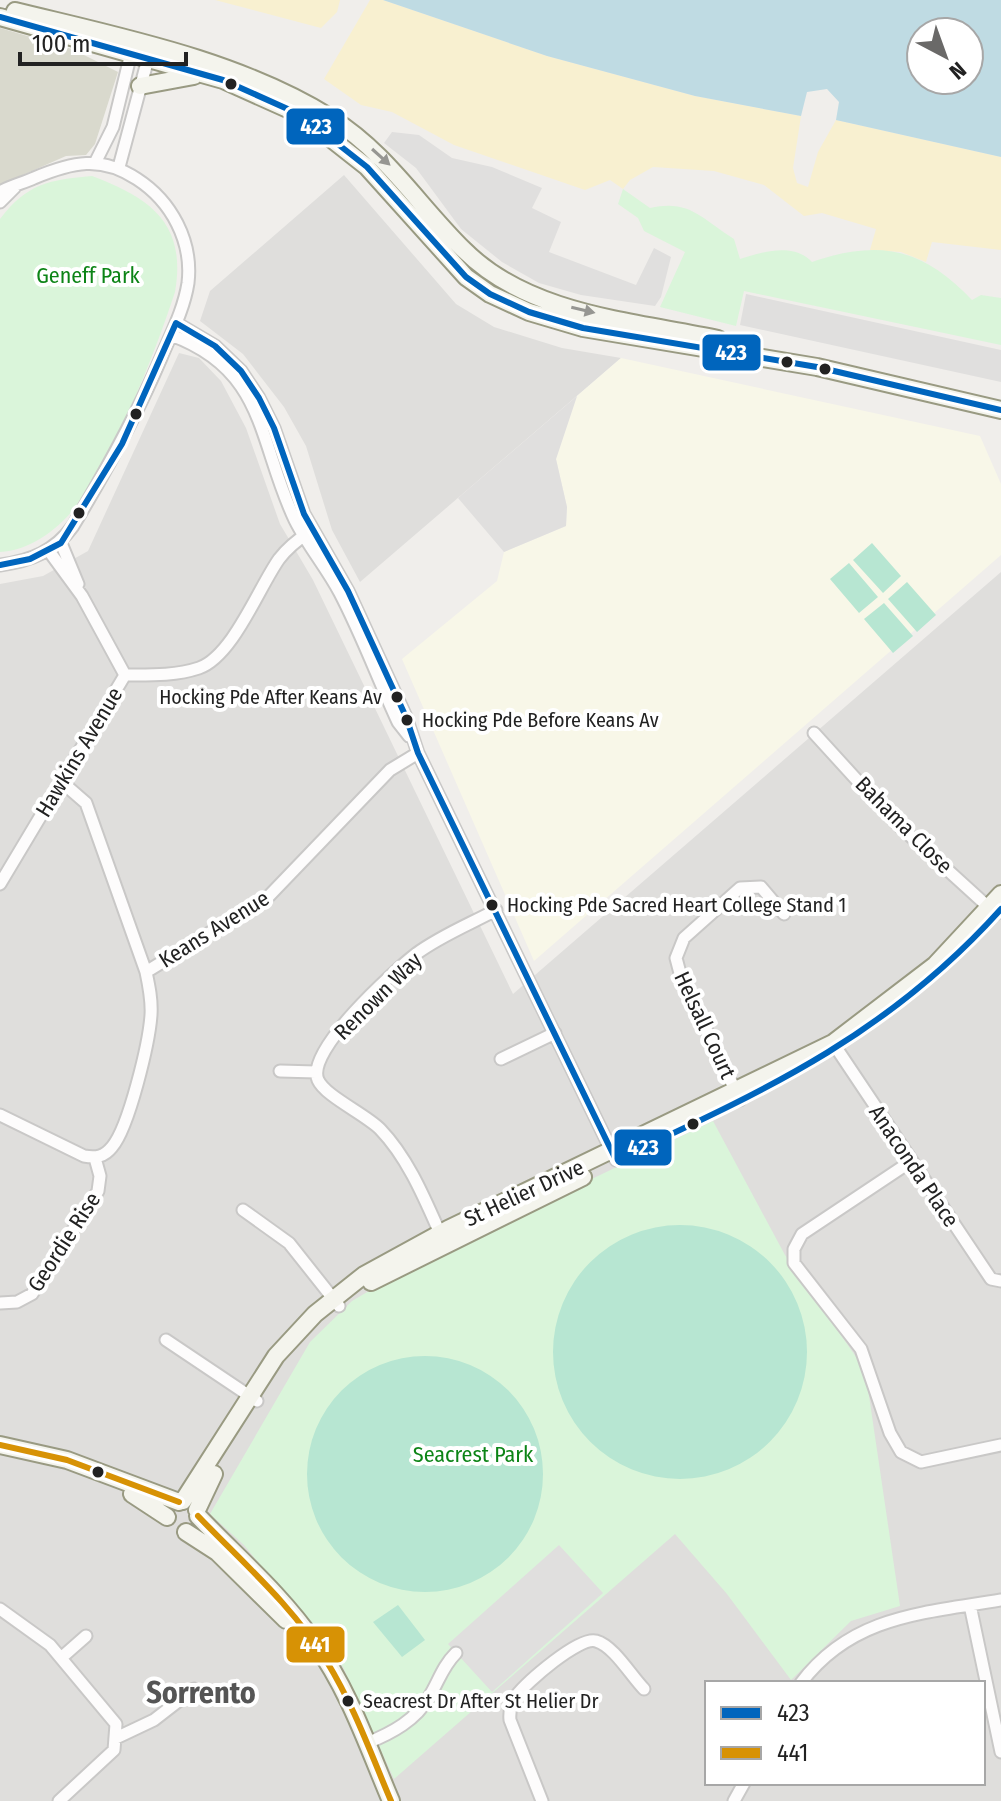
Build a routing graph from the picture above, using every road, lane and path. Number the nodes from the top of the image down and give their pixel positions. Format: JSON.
{"nodes":[{"id":1,"x":0,"y":7,"type":"edge"},
{"id":2,"x":0,"y":17,"type":"edge"},
{"id":3,"x":132,"y":49,"type":"junction"},
{"id":4,"x":149,"y":53,"type":"junction"},
{"id":5,"x":199,"y":74,"type":"junction"},
{"id":6,"x":140,"y":86,"type":"junction"},
{"id":7,"x":113,"y":127,"type":"junction"},
{"id":8,"x":129,"y":130,"type":"junction"},
{"id":9,"x":96,"y":161,"type":"junction"},
{"id":10,"x":119,"y":167,"type":"junction"},
{"id":11,"x":15,"y":186,"type":"junction"},
{"id":12,"x":0,"y":192,"type":"edge"},
{"id":13,"x":0,"y":202,"type":"edge"},
{"id":14,"x":176,"y":323,"type":"junction"},
{"id":15,"x":171,"y":335,"type":"junction"},
{"id":16,"x":1001,"y":401,"type":"edge"},
{"id":17,"x":1001,"y":410,"type":"edge"},
{"id":18,"x":308,"y":533,"type":"junction"},
{"id":19,"x":61,"y":543,"type":"junction"},
{"id":20,"x":49,"y":551,"type":"junction"},
{"id":21,"x":0,"y":565,"type":"edge"},
{"id":22,"x":82,"y":596,"type":"junction"},
{"id":23,"x":125,"y":675,"type":"junction"},
{"id":24,"x":814,"y":733,"type":"dead end"},
{"id":25,"x":418,"y":753,"type":"junction"},
{"id":26,"x":63,"y":783,"type":"junction"},
{"id":27,"x":0,"y":884,"type":"edge"},
{"id":28,"x":1001,"y":894,"type":"edge"},
{"id":29,"x":496,"y":910,"type":"junction"},
{"id":30,"x":996,"y":910,"type":"edge"},
{"id":31,"x":784,"y":914,"type":"dead end"},
{"id":32,"x":146,"y":972,"type":"junction"},
{"id":33,"x":555,"y":1033,"type":"junction"},
{"id":34,"x":835,"y":1047,"type":"junction"},
{"id":35,"x":501,"y":1059,"type":"dead end"},
{"id":36,"x":280,"y":1071,"type":"dead end"},
{"id":37,"x":316,"y":1072,"type":"junction"},
{"id":38,"x":738,"y":1096,"type":"junction"},
{"id":39,"x":0,"y":1115,"type":"edge"},
{"id":40,"x":101,"y":1155,"type":"junction"},
{"id":41,"x":614,"y":1156,"type":"junction"},
{"id":42,"x":910,"y":1162,"type":"junction"},
{"id":43,"x":243,"y":1210,"type":"dead end"},
{"id":44,"x":442,"y":1239,"type":"junction"},
{"id":45,"x":1001,"y":1281,"type":"edge"},
{"id":46,"x":336,"y":1302,"type":"junction"},
{"id":47,"x":0,"y":1303,"type":"edge"},
{"id":48,"x":166,"y":1340,"type":"dead end"},
{"id":49,"x":253,"y":1398,"type":"junction"},
{"id":50,"x":0,"y":1445,"type":"edge"},
{"id":51,"x":1001,"y":1445,"type":"edge"},
{"id":52,"x":0,"y":1454,"type":"edge"},
{"id":53,"x":189,"y":1507,"type":"junction"},
{"id":54,"x":167,"y":1517,"type":"junction"},
{"id":55,"x":186,"y":1532,"type":"junction"},
{"id":56,"x":1001,"y":1600,"type":"edge"},
{"id":57,"x":970,"y":1605,"type":"junction"},
{"id":58,"x":0,"y":1609,"type":"edge"},
{"id":59,"x":86,"y":1636,"type":"dead end"},
{"id":60,"x":456,"y":1653,"type":"dead end"},
{"id":61,"x":61,"y":1658,"type":"junction"},
{"id":62,"x":803,"y":1681,"type":"edge"},
{"id":63,"x":194,"y":1689,"type":"dead end"},
{"id":64,"x":644,"y":1689,"type":"dead end"},
{"id":65,"x":116,"y":1738,"type":"junction"},
{"id":66,"x":367,"y":1743,"type":"junction"},
{"id":67,"x":1001,"y":1752,"type":"edge"},
{"id":68,"x":59,"y":1801,"type":"edge"},
{"id":69,"x":381,"y":1801,"type":"edge"},
{"id":70,"x":391,"y":1801,"type":"edge"},
{"id":71,"x":542,"y":1801,"type":"edge"}],
"edges":[{"from":1,"to":3,"type":"main road"},
{"from":2,"to":3,"type":"main road"},
{"from":3,"to":4,"type":"main road"},
{"from":3,"to":7,"type":"street"},
{"from":4,"to":5,"type":"main road"},
{"from":4,"to":6,"type":"street"},
{"from":4,"to":16,"type":"main road","one_way":true},
{"from":5,"to":6,"type":"main road"},
{"from":5,"to":17,"type":"main road"},
{"from":6,"to":8,"type":"street"},
{"from":7,"to":8,"type":"street"},
{"from":7,"to":9,"type":"street"},
{"from":8,"to":10,"type":"street"},
{"from":9,"to":10,"type":"street"},
{"from":9,"to":11,"type":"street"},
{"from":10,"to":14,"type":"street"},
{"from":11,"to":12,"type":"street"},
{"from":11,"to":13,"type":"street"},
{"from":14,"to":15,"type":"street"},
{"from":14,"to":18,"type":"street"},
{"from":15,"to":18,"type":"street"},
{"from":15,"to":19,"type":"street"},
{"from":18,"to":23,"type":"street","name":"Hawkins Avenue"},
{"from":18,"to":25,"type":"street"},
{"from":19,"to":20,"type":"street"},
{"from":19,"to":22,"type":"street"},
{"from":20,"to":21,"type":"street"},
{"from":20,"to":22,"type":"street"},
{"from":22,"to":23,"type":"street"},
{"from":23,"to":26,"type":"street","name":"Hawkins Avenue"},
{"from":24,"to":30,"type":"street","name":"Bahama Close"},
{"from":25,"to":29,"type":"street"},
{"from":25,"to":32,"type":"street","name":"Keans Avenue"},
{"from":26,"to":27,"type":"street","name":"Hawkins Avenue"},
{"from":26,"to":32,"type":"street"},
{"from":28,"to":30,"type":"main road","name":"St Helier Drive"},
{"from":29,"to":33,"type":"street"},
{"from":29,"to":37,"type":"street","name":"Renown Way"},
{"from":30,"to":34,"type":"main road","name":"St Helier Drive"},
{"from":31,"to":38,"type":"street","name":"Helsall Court"},
{"from":32,"to":40,"type":"street","name":"Keans Avenue"},
{"from":33,"to":35,"type":"street"},
{"from":33,"to":41,"type":"street"},
{"from":34,"to":38,"type":"main road","name":"St Helier Drive"},
{"from":34,"to":42,"type":"street","name":"Anaconda Place"},
{"from":36,"to":37,"type":"street"},
{"from":37,"to":44,"type":"street"},
{"from":38,"to":41,"type":"main road","name":"St Helier Drive"},
{"from":39,"to":40,"type":"street"},
{"from":40,"to":47,"type":"street","name":"Geordie Rise"},
{"from":41,"to":44,"type":"main road","name":"St Helier Drive"},
{"from":42,"to":45,"type":"street","name":"Anaconda Place"},
{"from":42,"to":51,"type":"street"},
{"from":43,"to":46,"type":"street"},
{"from":44,"to":46,"type":"main road","name":"St Helier Drive"},
{"from":46,"to":49,"type":"main road","name":"St Helier Drive"},
{"from":48,"to":49,"type":"street"},
{"from":49,"to":53,"type":"main road","name":"St Helier Drive"},
{"from":50,"to":53,"type":"main road"},
{"from":52,"to":54,"type":"main road"},
{"from":53,"to":54,"type":"main road"},
{"from":53,"to":55,"type":"main road"},
{"from":53,"to":66,"type":"main road"},
{"from":54,"to":55,"type":"main road"},
{"from":55,"to":69,"type":"main road"},
{"from":56,"to":57,"type":"street"},
{"from":57,"to":62,"type":"street"},
{"from":57,"to":67,"type":"street"},
{"from":58,"to":61,"type":"street"},
{"from":59,"to":61,"type":"street"},
{"from":60,"to":66,"type":"street"},
{"from":61,"to":65,"type":"street"},
{"from":63,"to":65,"type":"street"},
{"from":64,"to":71,"type":"street"},
{"from":65,"to":68,"type":"street"},
{"from":66,"to":70,"type":"main road"}]}
